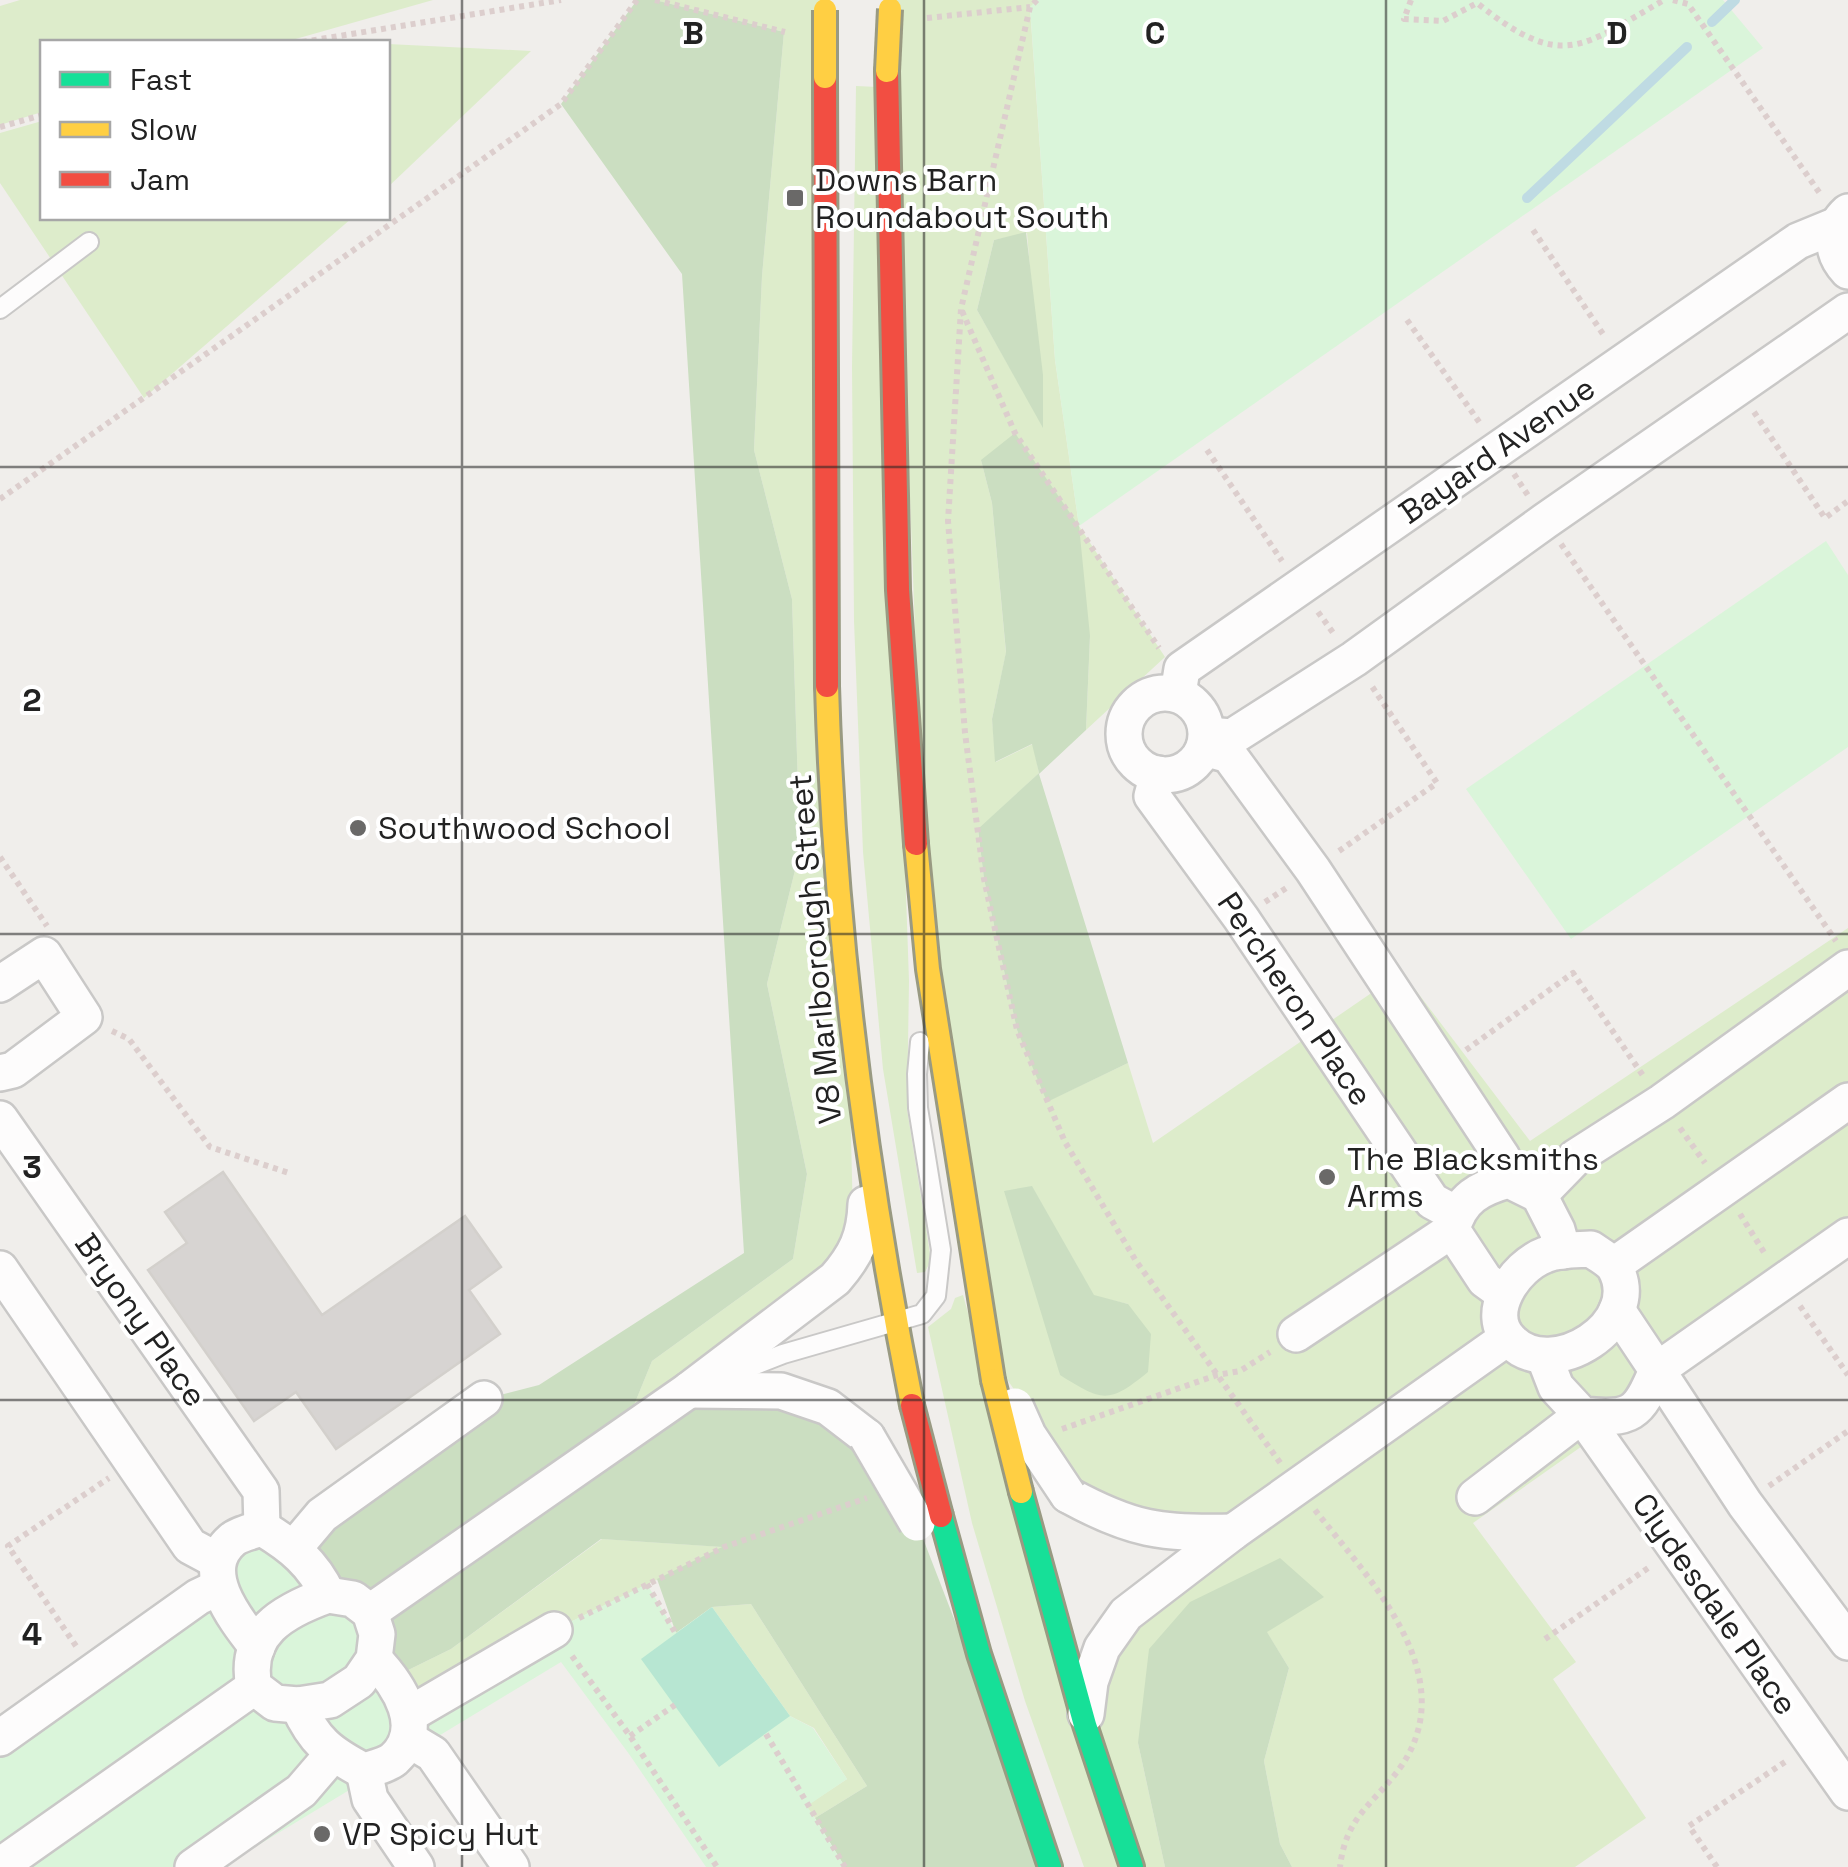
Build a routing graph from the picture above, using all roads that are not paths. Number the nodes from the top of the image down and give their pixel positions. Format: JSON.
{"nodes":[{"id":1,"x":890,"y":4,"type":"edge"},
{"id":2,"x":824,"y":5,"type":"edge"},
{"id":3,"x":1843,"y":217,"type":"edge"},
{"id":4,"x":89,"y":242,"type":"dead end"},
{"id":5,"x":1848,"y":271,"type":"edge"},
{"id":6,"x":0,"y":309,"type":"edge"},
{"id":7,"x":1848,"y":312,"type":"edge"},
{"id":8,"x":1180,"y":681,"type":"junction"},
{"id":9,"x":1205,"y":741,"type":"junction"},
{"id":10,"x":1158,"y":774,"type":"junction"},
{"id":11,"x":1842,"y":955,"type":"edge"},
{"id":12,"x":928,"y":969,"type":"junction"},
{"id":13,"x":0,"y":984,"type":"edge"},
{"id":14,"x":0,"y":1073,"type":"edge"},
{"id":15,"x":1848,"y":1101,"type":"edge"},
{"id":16,"x":0,"y":1119,"type":"edge"},
{"id":17,"x":868,"y":1168,"type":"junction"},
{"id":18,"x":1524,"y":1188,"type":"junction"},
{"id":19,"x":1454,"y":1222,"type":"junction"},
{"id":20,"x":1848,"y":1236,"type":"edge"},
{"id":21,"x":1563,"y":1251,"type":"junction"},
{"id":22,"x":1614,"y":1265,"type":"junction"},
{"id":23,"x":0,"y":1269,"type":"edge"},
{"id":24,"x":1503,"y":1293,"type":"junction"},
{"id":25,"x":1617,"y":1310,"type":"junction"},
{"id":26,"x":896,"y":1324,"type":"junction"},
{"id":27,"x":1296,"y":1334,"type":"road end"},
{"id":28,"x":1506,"y":1338,"type":"junction"},
{"id":29,"x":1544,"y":1356,"type":"junction"},
{"id":30,"x":994,"y":1370,"type":"junction"},
{"id":31,"x":1657,"y":1370,"type":"junction"},
{"id":32,"x":689,"y":1390,"type":"junction"},
{"id":33,"x":484,"y":1399,"type":"dead end"},
{"id":34,"x":1582,"y":1415,"type":"junction"},
{"id":35,"x":1475,"y":1497,"type":"dead end"},
{"id":36,"x":929,"y":1519,"type":"junction"},
{"id":37,"x":262,"y":1528,"type":"junction"},
{"id":38,"x":1232,"y":1532,"type":"junction"},
{"id":39,"x":295,"y":1547,"type":"junction"},
{"id":40,"x":218,"y":1574,"type":"junction"},
{"id":41,"x":328,"y":1595,"type":"junction"},
{"id":42,"x":370,"y":1612,"type":"junction"},
{"id":43,"x":554,"y":1630,"type":"road end"},
{"id":44,"x":1848,"y":1642,"type":"edge"},
{"id":45,"x":257,"y":1647,"type":"junction"},
{"id":46,"x":979,"y":1654,"type":"joint"},
{"id":47,"x":374,"y":1658,"type":"junction"},
{"id":48,"x":254,"y":1687,"type":"junction"},
{"id":49,"x":298,"y":1705,"type":"junction"},
{"id":50,"x":1084,"y":1724,"type":"junction"},
{"id":51,"x":409,"y":1726,"type":"junction"},
{"id":52,"x":0,"y":1738,"type":"edge"},
{"id":53,"x":348,"y":1763,"type":"junction"},
{"id":54,"x":1848,"y":1792,"type":"edge"},
{"id":55,"x":0,"y":1866,"type":"edge"},
{"id":56,"x":193,"y":1867,"type":"edge"},
{"id":57,"x":416,"y":1867,"type":"edge"},
{"id":58,"x":511,"y":1867,"type":"edge"},
{"id":59,"x":1050,"y":1867,"type":"edge"},
{"id":60,"x":1132,"y":1867,"type":"edge"}],
"edges":[{"from":1,"to":12,"type":"main road","bridge":true},
{"from":2,"to":17,"type":"main road","name":"V8 Marlborough Street","bridge":true},
{"from":3,"to":5,"type":"street"},
{"from":3,"to":8,"type":"street","name":"Bayard Avenue"},
{"from":4,"to":6,"type":"lane"},
{"from":7,"to":9,"type":"street"},
{"from":8,"to":9,"type":"street"},
{"from":8,"to":10,"type":"street"},
{"from":9,"to":10,"type":"street"},
{"from":9,"to":18,"type":"street"},
{"from":10,"to":19,"type":"street","name":"Percheron Place"},
{"from":11,"to":18,"type":"street"},
{"from":12,"to":26,"type":"lane"},
{"from":12,"to":30,"type":"main road"},
{"from":13,"to":14,"type":"street"},
{"from":15,"to":22,"type":"street"},
{"from":16,"to":37,"type":"street","name":"Bryony Place"},
{"from":17,"to":26,"type":"main road","name":"V8 Marlborough Street"},
{"from":17,"to":32,"type":"street"},
{"from":18,"to":19,"type":"street"},
{"from":18,"to":21,"type":"street"},
{"from":19,"to":24,"type":"street","name":"Percheron Place"},
{"from":19,"to":27,"type":"street"},
{"from":20,"to":31,"type":"street"},
{"from":21,"to":22,"type":"street"},
{"from":21,"to":24,"type":"street"},
{"from":22,"to":25,"type":"street"},
{"from":23,"to":40,"type":"street"},
{"from":24,"to":28,"type":"street"},
{"from":25,"to":29,"type":"street"},
{"from":25,"to":31,"type":"street"},
{"from":26,"to":32,"type":"lane"},
{"from":26,"to":36,"type":"main road","name":"V8 Marlborough Street","bridge":true},
{"from":28,"to":29,"type":"street"},
{"from":28,"to":38,"type":"street"},
{"from":29,"to":34,"type":"street","name":"Clydesdale Place"},
{"from":30,"to":38,"type":"street","bridge":true},
{"from":30,"to":50,"type":"main road","bridge":true},
{"from":31,"to":34,"type":"street"},
{"from":31,"to":44,"type":"street"},
{"from":32,"to":36,"type":"street","bridge":true},
{"from":32,"to":42,"type":"street"},
{"from":33,"to":39,"type":"street"},
{"from":34,"to":35,"type":"street"},
{"from":34,"to":54,"type":"street","name":"Clydesdale Place"},
{"from":36,"to":46,"type":"street"},
{"from":37,"to":39,"type":"street"},
{"from":37,"to":40,"type":"street"},
{"from":38,"to":50,"type":"street"},
{"from":39,"to":41,"type":"street"},
{"from":40,"to":45,"type":"street"},
{"from":40,"to":52,"type":"street"},
{"from":41,"to":42,"type":"street"},
{"from":41,"to":45,"type":"street"},
{"from":42,"to":47,"type":"street"},
{"from":43,"to":51,"type":"street"},
{"from":45,"to":48,"type":"street"},
{"from":46,"to":59,"type":"main road"},
{"from":47,"to":49,"type":"street"},
{"from":47,"to":51,"type":"street"},
{"from":48,"to":49,"type":"street"},
{"from":48,"to":55,"type":"street"},
{"from":49,"to":53,"type":"street"},
{"from":50,"to":60,"type":"main road"},
{"from":51,"to":53,"type":"street"},
{"from":51,"to":58,"type":"street"},
{"from":53,"to":56,"type":"street"},
{"from":53,"to":57,"type":"street"}]}
